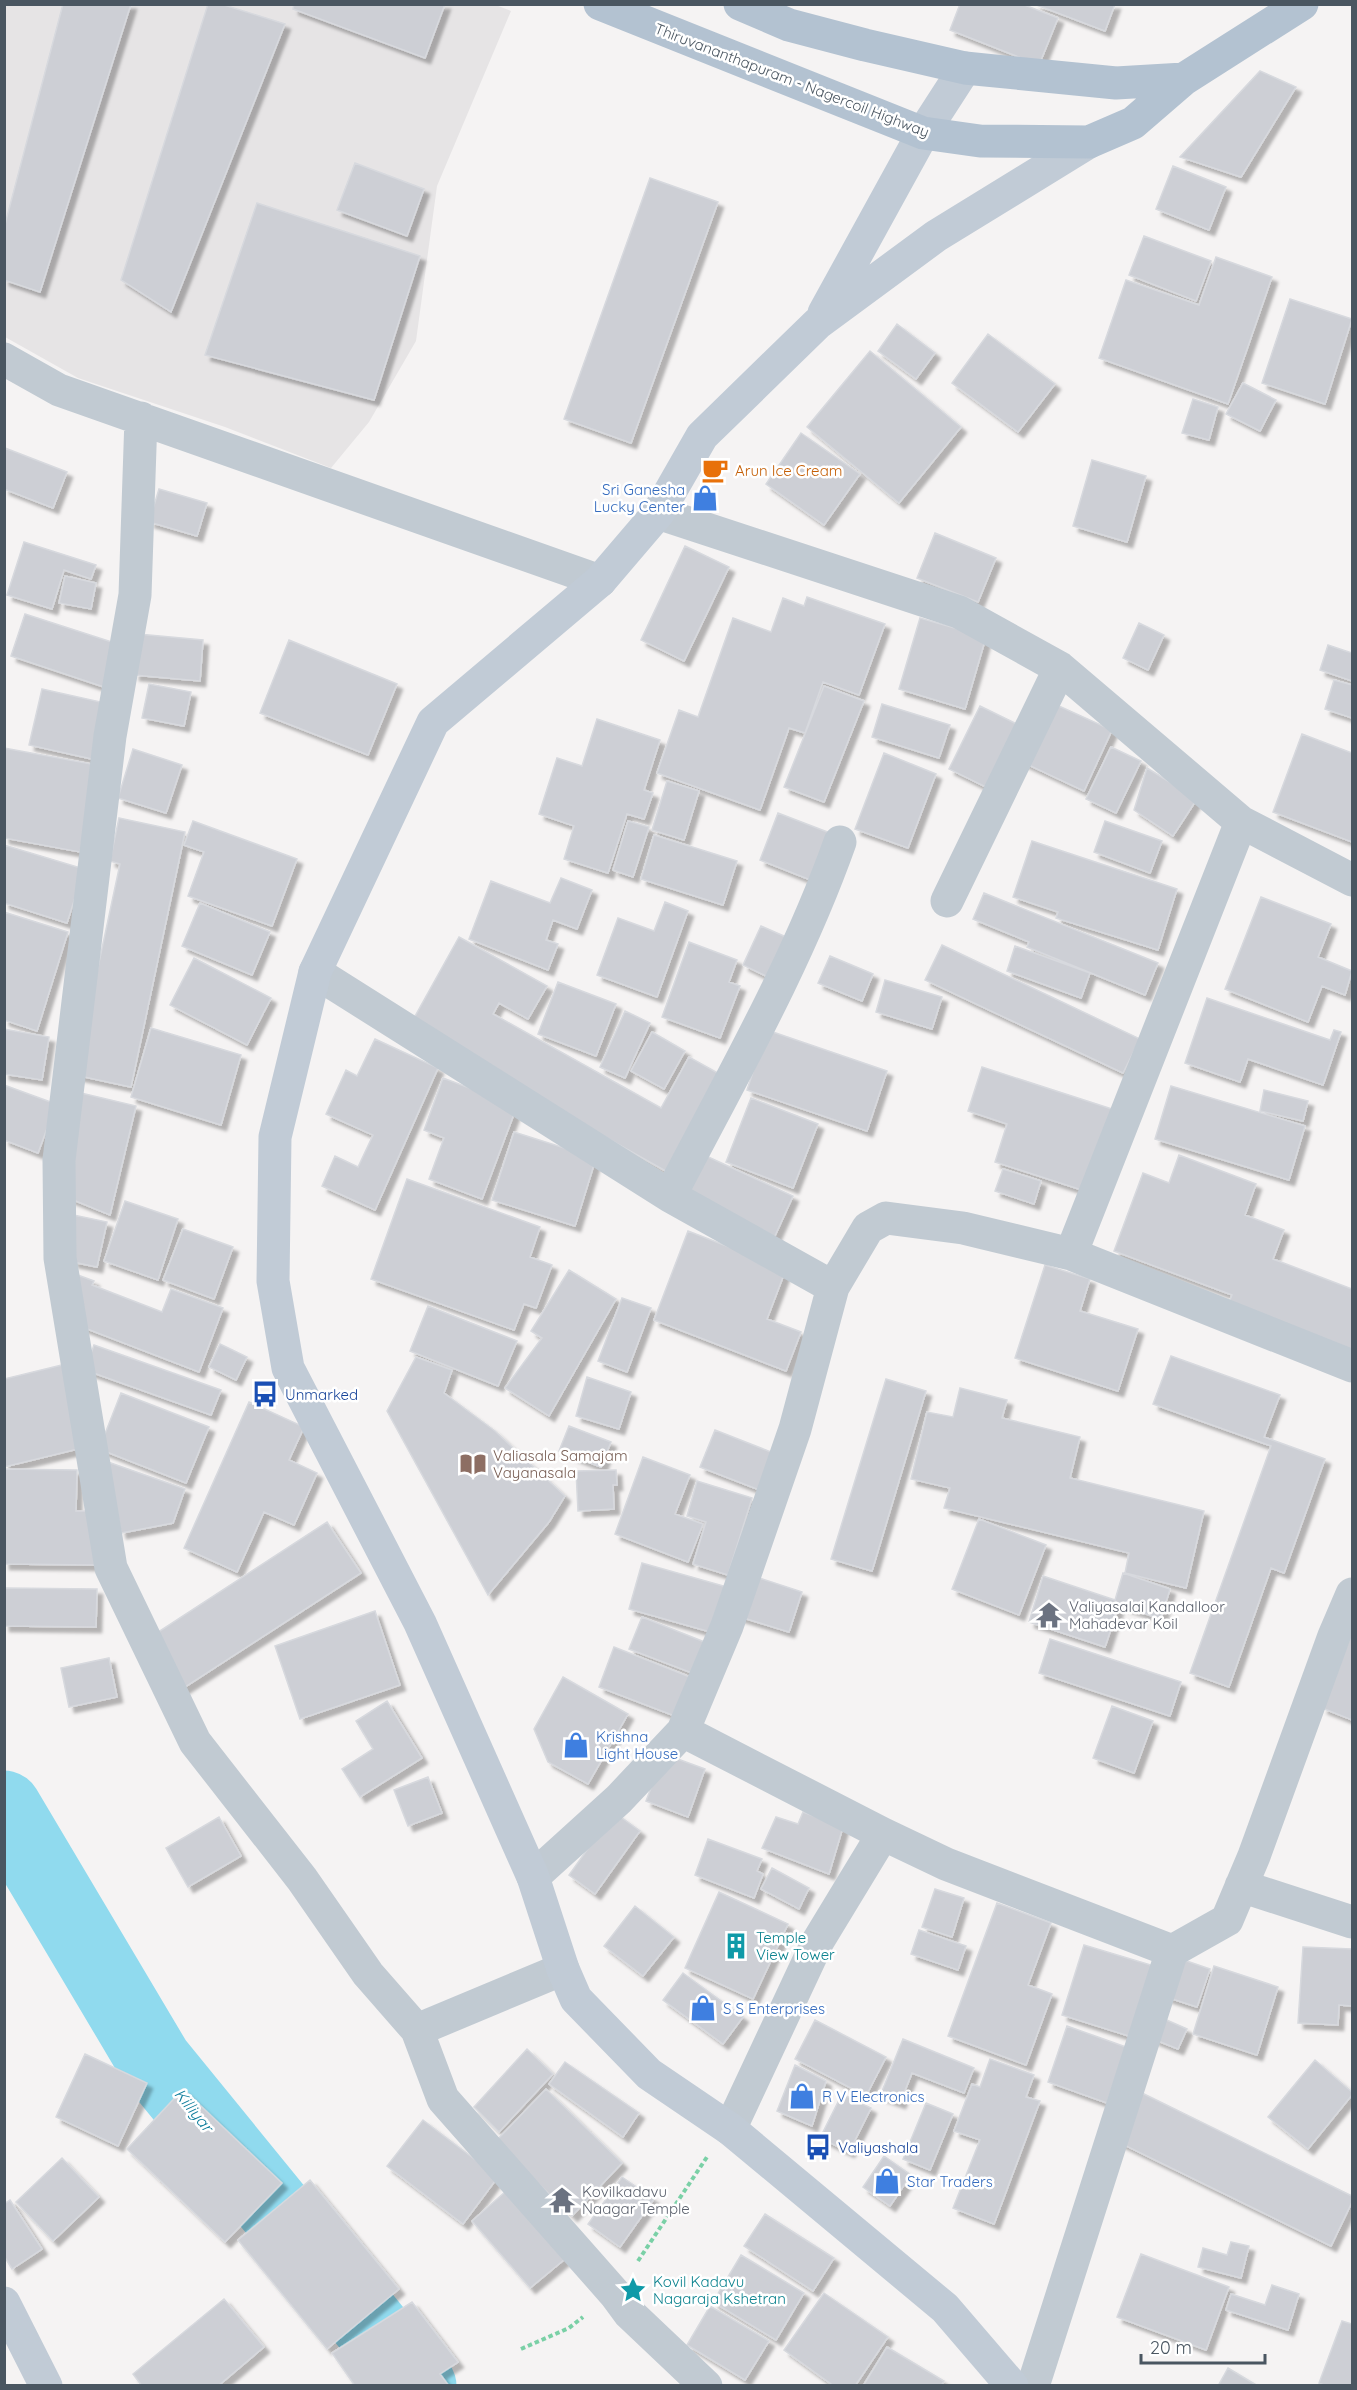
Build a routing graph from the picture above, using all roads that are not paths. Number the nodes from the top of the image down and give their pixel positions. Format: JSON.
{"nodes":[{"id":1,"x":600,"y":4,"type":"edge"},
{"id":2,"x":740,"y":4,"type":"edge"},
{"id":3,"x":1302,"y":4,"type":"edge"},
{"id":4,"x":965,"y":68,"type":"junction"},
{"id":5,"x":1184,"y":79,"type":"junction"},
{"id":6,"x":923,"y":133,"type":"junction"},
{"id":7,"x":1089,"y":142,"type":"junction"},
{"id":8,"x":818,"y":323,"type":"junction"},
{"id":9,"x":4,"y":359,"type":"edge"},
{"id":10,"x":141,"y":418,"type":"junction"},
{"id":11,"x":658,"y":513,"type":"junction"},
{"id":12,"x":600,"y":580,"type":"junction"},
{"id":13,"x":1060,"y":668,"type":"junction"},
{"id":14,"x":1241,"y":822,"type":"junction"},
{"id":15,"x":840,"y":842,"type":"dead end"},
{"id":16,"x":1353,"y":880,"type":"edge"},
{"id":17,"x":947,"y":901,"type":"dead end"},
{"id":18,"x":315,"y":972,"type":"junction"},
{"id":19,"x":670,"y":1196,"type":"junction"},
{"id":20,"x":1071,"y":1254,"type":"junction"},
{"id":21,"x":833,"y":1287,"type":"junction"},
{"id":22,"x":1353,"y":1366,"type":"edge"},
{"id":23,"x":1353,"y":1594,"type":"edge"},
{"id":24,"x":683,"y":1731,"type":"junction"},
{"id":25,"x":883,"y":1834,"type":"junction"},
{"id":26,"x":532,"y":1877,"type":"junction"},
{"id":27,"x":1241,"y":1886,"type":"junction"},
{"id":28,"x":1353,"y":1922,"type":"edge"},
{"id":29,"x":1172,"y":1951,"type":"junction"},
{"id":30,"x":563,"y":1970,"type":"junction"},
{"id":31,"x":417,"y":2030,"type":"junction"},
{"id":32,"x":730,"y":2129,"type":"junction"},
{"id":33,"x":4,"y":2302,"type":"edge"},
{"id":34,"x":46,"y":2385,"type":"edge"},
{"id":35,"x":706,"y":2385,"type":"edge"},
{"id":36,"x":1012,"y":2385,"type":"edge"},
{"id":37,"x":1033,"y":2385,"type":"edge"}],
"edges":[{"from":1,"to":6,"type":"main road","name":"Thiruvananthapuram - Nagercoil Highway"},
{"from":2,"to":4,"type":"main road","name":"Thiruvananthapuram - Nagercoil Highway"},
{"from":3,"to":5,"type":"main road","name":"Thiruvananthapuram - Nagercoil Highway"},
{"from":4,"to":5,"type":"main road","name":"Thiruvananthapuram - Nagercoil Highway"},
{"from":4,"to":6,"type":"street"},
{"from":5,"to":7,"type":"main road","name":"Thiruvananthapuram - Nagercoil Highway"},
{"from":6,"to":7,"type":"main road","name":"Thiruvananthapuram - Nagercoil Highway"},
{"from":6,"to":8,"type":"street"},
{"from":7,"to":8,"type":"street"},
{"from":8,"to":11,"type":"street"},
{"from":9,"to":10,"type":"street"},
{"from":10,"to":12,"type":"street"},
{"from":10,"to":31,"type":"street"},
{"from":11,"to":12,"type":"street"},
{"from":11,"to":13,"type":"street"},
{"from":12,"to":18,"type":"street"},
{"from":13,"to":14,"type":"street"},
{"from":13,"to":17,"type":"street"},
{"from":14,"to":16,"type":"street"},
{"from":14,"to":20,"type":"street"},
{"from":15,"to":19,"type":"street"},
{"from":18,"to":19,"type":"street"},
{"from":18,"to":26,"type":"street"},
{"from":19,"to":21,"type":"street"},
{"from":20,"to":21,"type":"street"},
{"from":20,"to":22,"type":"street"},
{"from":21,"to":24,"type":"street"},
{"from":23,"to":27,"type":"street"},
{"from":24,"to":25,"type":"street"},
{"from":24,"to":26,"type":"street"},
{"from":25,"to":29,"type":"street"},
{"from":25,"to":32,"type":"street"},
{"from":26,"to":30,"type":"street"},
{"from":27,"to":28,"type":"street"},
{"from":27,"to":29,"type":"street"},
{"from":29,"to":37,"type":"street"},
{"from":30,"to":31,"type":"street"},
{"from":30,"to":32,"type":"street"},
{"from":31,"to":35,"type":"street"},
{"from":32,"to":36,"type":"street"},
{"from":33,"to":34,"type":"street"}]}
